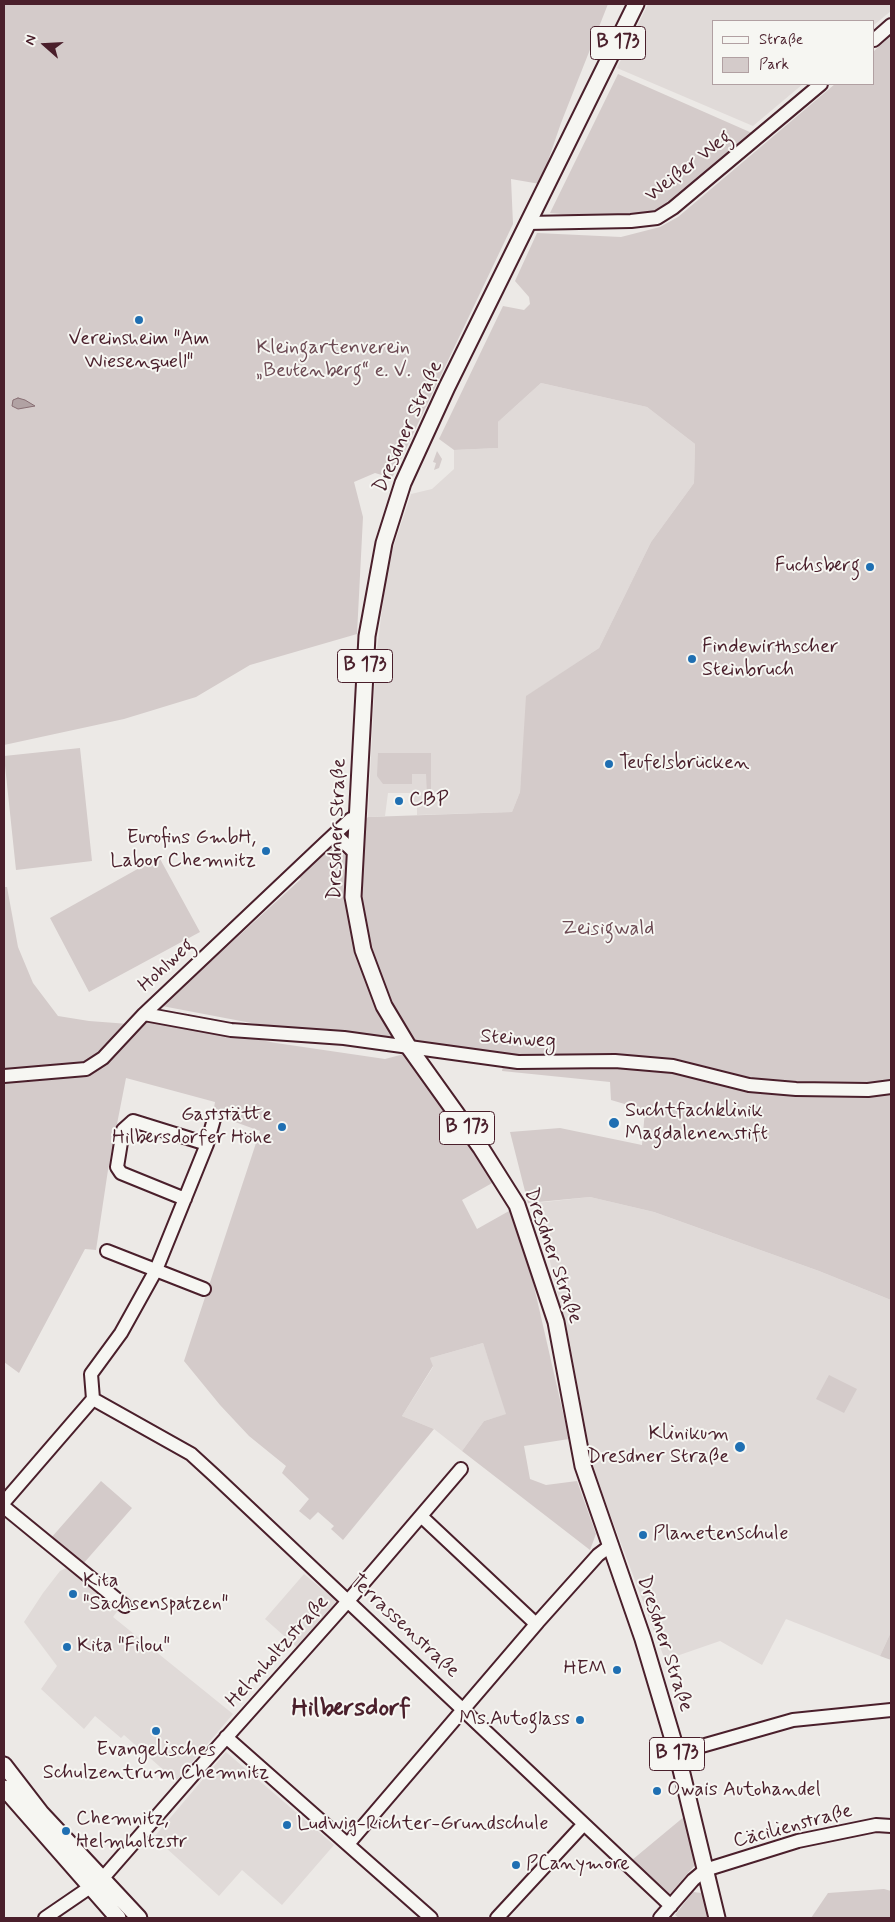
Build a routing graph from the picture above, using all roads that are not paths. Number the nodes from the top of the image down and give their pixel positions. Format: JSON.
{"nodes":[{"id":1,"x":625,"y":4,"type":"edge"},
{"id":2,"x":636,"y":4,"type":"edge"},
{"id":3,"x":891,"y":25,"type":"edge"},
{"id":4,"x":875,"y":39,"type":"edge"},
{"id":5,"x":597,"y":82,"type":"junction"},
{"id":6,"x":820,"y":85,"type":"edge"},
{"id":7,"x":527,"y":223,"type":"junction"},
{"id":8,"x":358,"y":819,"type":"junction"},
{"id":9,"x":335,"y":834,"type":"junction"},
{"id":10,"x":355,"y":853,"type":"junction"},
{"id":11,"x":144,"y":1014,"type":"junction"},
{"id":12,"x":408,"y":1046,"type":"junction"},
{"id":13,"x":4,"y":1076,"type":"edge"},
{"id":14,"x":891,"y":1087,"type":"edge"},
{"id":15,"x":214,"y":1119,"type":"dead end"},
{"id":16,"x":206,"y":1144,"type":"junction"},
{"id":17,"x":185,"y":1199,"type":"junction"},
{"id":18,"x":107,"y":1251,"type":"dead end"},
{"id":19,"x":156,"y":1270,"type":"junction"},
{"id":20,"x":204,"y":1289,"type":"dead end"},
{"id":21,"x":93,"y":1399,"type":"junction"},
{"id":22,"x":460,"y":1469,"type":"dead end"},
{"id":23,"x":4,"y":1502,"type":"edge"},
{"id":24,"x":4,"y":1507,"type":"edge"},
{"id":25,"x":420,"y":1516,"type":"junction"},
{"id":26,"x":610,"y":1546,"type":"junction"},
{"id":27,"x":348,"y":1601,"type":"junction"},
{"id":28,"x":125,"y":1606,"type":"dead end"},
{"id":29,"x":536,"y":1624,"type":"junction"},
{"id":30,"x":464,"y":1708,"type":"junction"},
{"id":31,"x":891,"y":1710,"type":"edge"},
{"id":32,"x":226,"y":1737,"type":"junction"},
{"id":33,"x":677,"y":1753,"type":"junction"},
{"id":34,"x":4,"y":1765,"type":"edge"},
{"id":35,"x":4,"y":1788,"type":"edge"},
{"id":36,"x":583,"y":1825,"type":"junction"},
{"id":37,"x":891,"y":1826,"type":"edge"},
{"id":38,"x":348,"y":1844,"type":"junction"},
{"id":39,"x":706,"y":1870,"type":"junction"},
{"id":40,"x":96,"y":1884,"type":"junction"},
{"id":41,"x":670,"y":1906,"type":"junction"},
{"id":42,"x":46,"y":1918,"type":"edge"},
{"id":43,"x":118,"y":1918,"type":"edge"},
{"id":44,"x":139,"y":1918,"type":"edge"},
{"id":45,"x":431,"y":1918,"type":"edge"},
{"id":46,"x":497,"y":1918,"type":"edge"},
{"id":47,"x":660,"y":1918,"type":"edge"},
{"id":48,"x":717,"y":1918,"type":"edge"}],
"edges":[{"from":1,"to":5,"type":"main road","number":"B 173"},
{"from":2,"to":5,"type":"main road","number":"B 173"},
{"from":3,"to":4,"type":"street"},
{"from":5,"to":7,"type":"main road","name":"Dresdner Straße","number":"B 173"},
{"from":6,"to":7,"type":"street","name":"Weißer Weg"},
{"from":7,"to":8,"type":"main road","name":"Dresdner Straße","number":"B 173"},
{"from":8,"to":9,"type":"street","name":"Hohlweg"},
{"from":8,"to":10,"type":"main road","name":"Dresdner Straße","number":"B 173"},
{"from":9,"to":10,"type":"street"},
{"from":9,"to":11,"type":"street","name":"Hohlweg"},
{"from":10,"to":12,"type":"main road","name":"Dresdner Straße","number":"B 173"},
{"from":11,"to":12,"type":"street","name":"Steinweg"},
{"from":11,"to":13,"type":"street","name":"Hohlweg"},
{"from":12,"to":14,"type":"street","name":"Steinweg"},
{"from":12,"to":26,"type":"main road","name":"Dresdner Straße","number":"B 173"},
{"from":15,"to":16,"type":"street"},
{"from":16,"to":17,"type":"street"},
{"from":16,"to":17,"type":"street"},
{"from":17,"to":19,"type":"street"},
{"from":18,"to":19,"type":"street"},
{"from":19,"to":20,"type":"street"},
{"from":19,"to":21,"type":"street"},
{"from":21,"to":23,"type":"street"},
{"from":21,"to":27,"type":"street","name":"Terrassenstraße"},
{"from":22,"to":25,"type":"street","name":"Helmholtzstraße"},
{"from":24,"to":28,"type":"street"},
{"from":25,"to":27,"type":"street","name":"Helmholtzstraße"},
{"from":25,"to":29,"type":"street"},
{"from":26,"to":29,"type":"street"},
{"from":26,"to":33,"type":"main road","name":"Dresdner Straße","number":"B 173"},
{"from":27,"to":30,"type":"street","name":"Terrassenstraße"},
{"from":27,"to":32,"type":"street","name":"Helmholtzstraße"},
{"from":29,"to":30,"type":"street"},
{"from":30,"to":36,"type":"street","name":"Terrassenstraße"},
{"from":30,"to":38,"type":"street"},
{"from":31,"to":33,"type":"street"},
{"from":32,"to":38,"type":"street"},
{"from":32,"to":40,"type":"street","name":"Helmholtzstraße"},
{"from":33,"to":39,"type":"main road","name":"Dresdner Straße","number":"B 173"},
{"from":34,"to":40,"type":"main road"},
{"from":35,"to":40,"type":"main road"},
{"from":36,"to":41,"type":"street","name":"Terrassenstraße"},
{"from":36,"to":46,"type":"street"},
{"from":37,"to":39,"type":"street","name":"Cäcilienstraße"},
{"from":38,"to":45,"type":"street"},
{"from":39,"to":41,"type":"street"},
{"from":39,"to":48,"type":"main road","name":"Dresdner Straße","number":"B 173"},
{"from":40,"to":42,"type":"street","name":"Helmholtzstraße"},
{"from":40,"to":43,"type":"main road"},
{"from":40,"to":44,"type":"main road"},
{"from":41,"to":47,"type":"street"}]}
